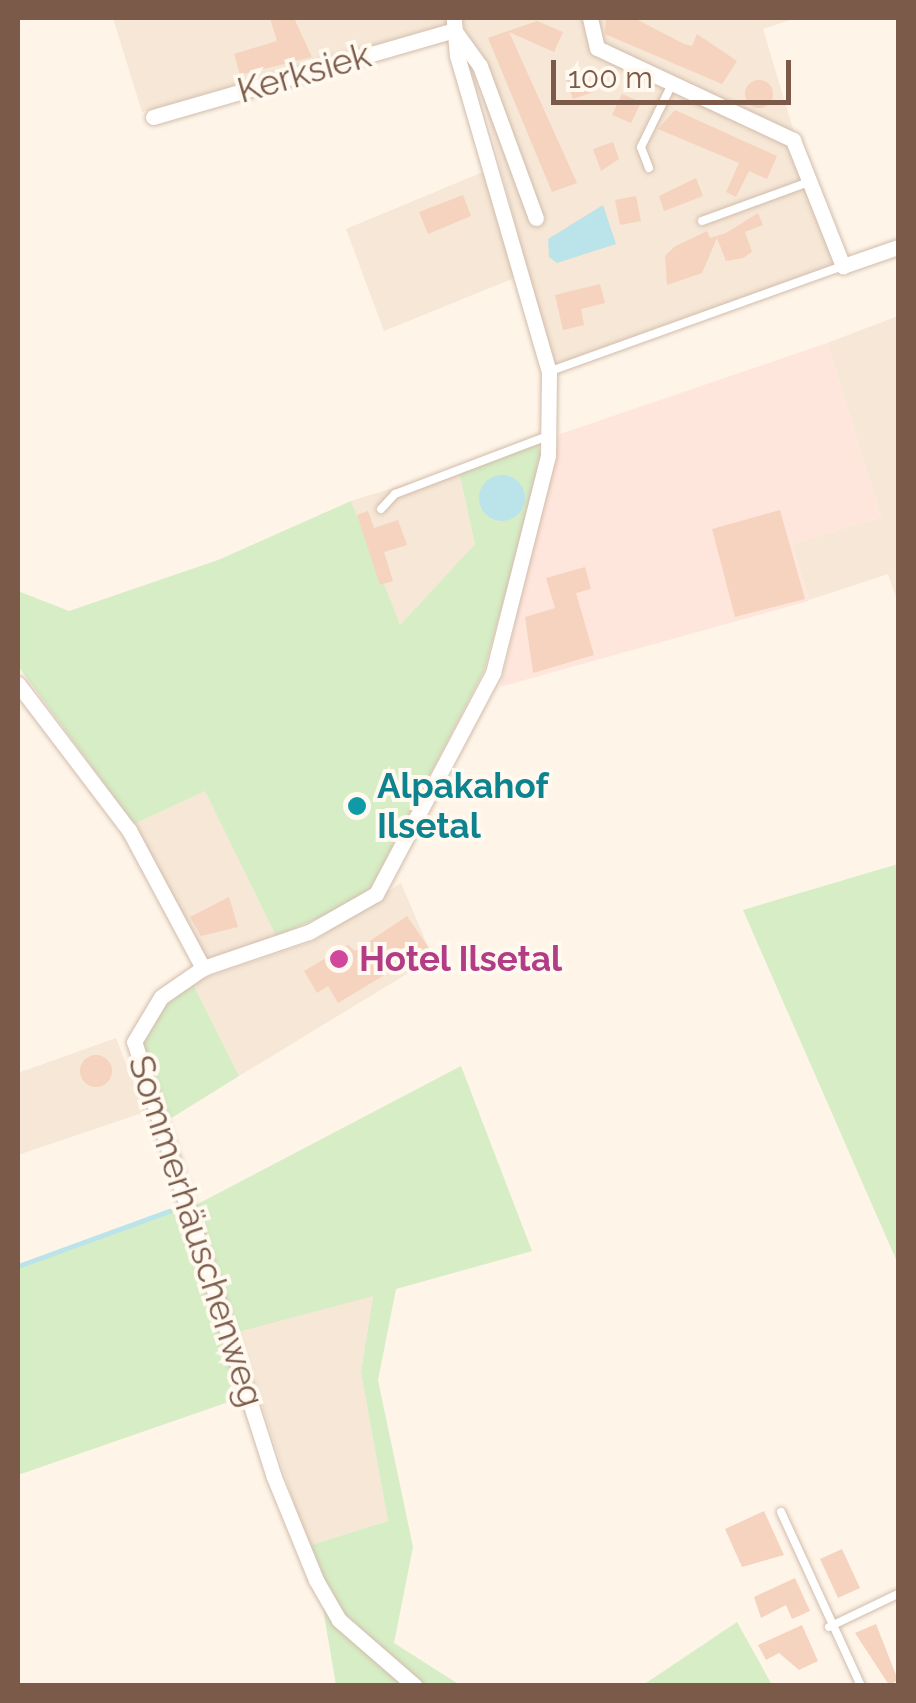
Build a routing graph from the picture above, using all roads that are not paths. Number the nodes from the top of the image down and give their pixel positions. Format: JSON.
{"nodes":[{"id":1,"x":590,"y":18,"type":"edge"},
{"id":2,"x":454,"y":24,"type":"edge"},
{"id":3,"x":672,"y":84,"type":"junction"},
{"id":4,"x":153,"y":117,"type":"dead end"},
{"id":5,"x":649,"y":168,"type":"dead end"},
{"id":6,"x":812,"y":181,"type":"junction"},
{"id":7,"x":536,"y":218,"type":"dead end"},
{"id":8,"x":702,"y":221,"type":"dead end"},
{"id":9,"x":898,"y":247,"type":"edge"},
{"id":10,"x":843,"y":266,"type":"junction"},
{"id":11,"x":549,"y":372,"type":"junction"},
{"id":12,"x":548,"y":436,"type":"junction"},
{"id":13,"x":381,"y":510,"type":"dead end"},
{"id":14,"x":18,"y":684,"type":"edge"},
{"id":15,"x":203,"y":968,"type":"junction"},
{"id":16,"x":781,"y":1512,"type":"dead end"},
{"id":17,"x":898,"y":1594,"type":"edge"},
{"id":18,"x":829,"y":1627,"type":"junction"},
{"id":19,"x":415,"y":1686,"type":"edge"},
{"id":20,"x":861,"y":1686,"type":"edge"}],
"edges":[{"from":1,"to":3,"type":"street"},
{"from":2,"to":4,"type":"street","name":"Kerksiek"},
{"from":2,"to":7,"type":"street"},
{"from":2,"to":11,"type":"street","name":"Sommerhäuschenweg"},
{"from":3,"to":5,"type":"lane"},
{"from":3,"to":6,"type":"street"},
{"from":6,"to":8,"type":"lane"},
{"from":6,"to":10,"type":"street"},
{"from":9,"to":10,"type":"street"},
{"from":10,"to":11,"type":"lane"},
{"from":11,"to":12,"type":"street","name":"Sommerhäuschenweg"},
{"from":12,"to":13,"type":"lane"},
{"from":12,"to":15,"type":"street","name":"Sommerhäuschenweg"},
{"from":14,"to":15,"type":"street"},
{"from":15,"to":19,"type":"street","name":"Sommerhäuschenweg"},
{"from":16,"to":18,"type":"lane"},
{"from":17,"to":18,"type":"lane"},
{"from":18,"to":20,"type":"lane"}]}
